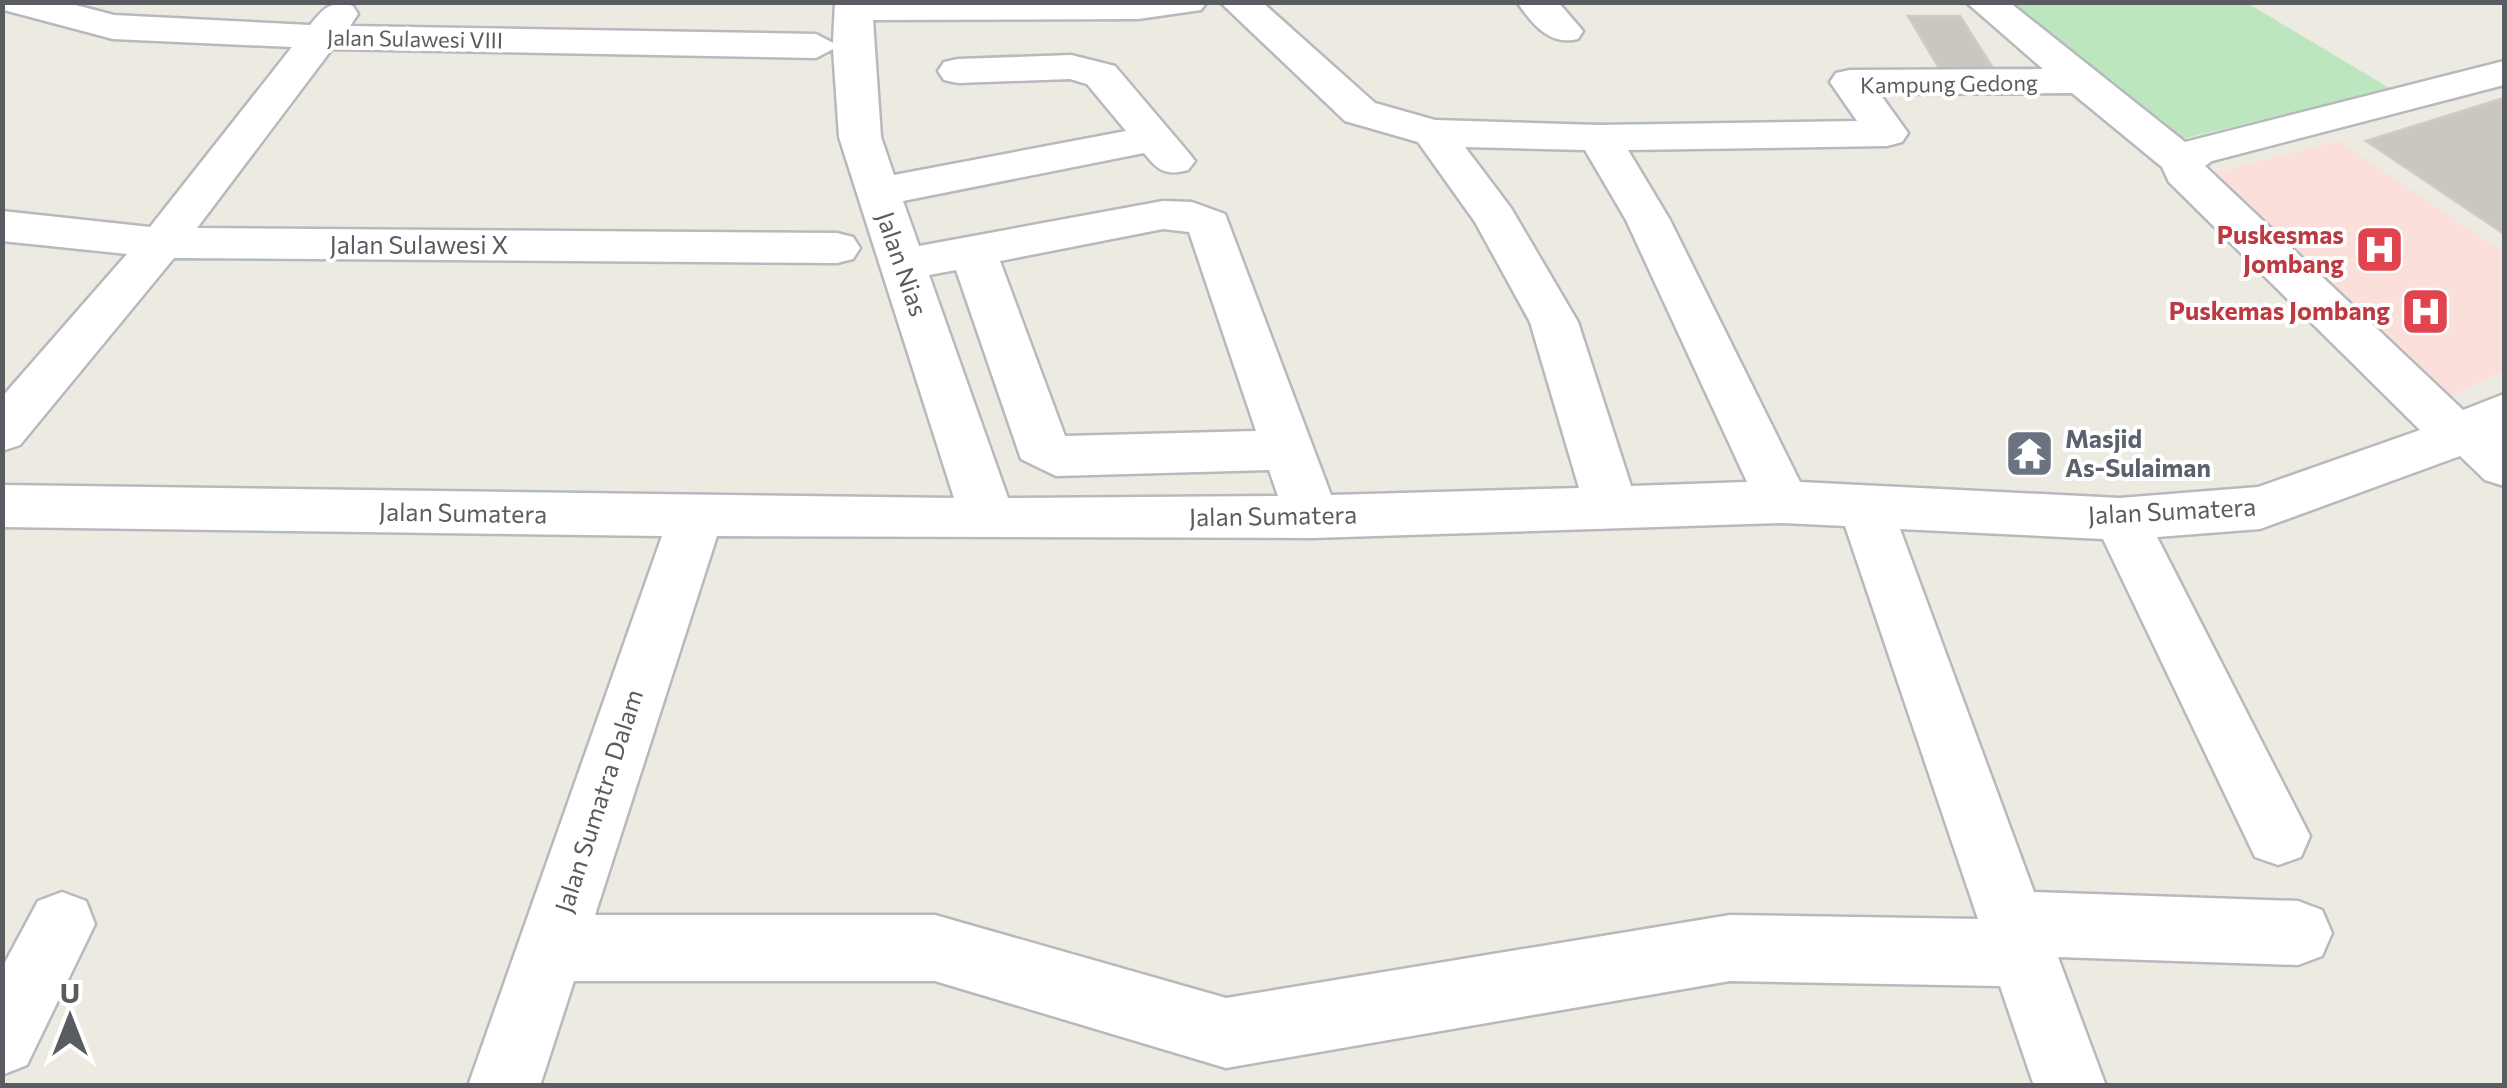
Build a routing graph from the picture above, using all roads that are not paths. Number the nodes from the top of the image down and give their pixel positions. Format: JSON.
{"nodes":[{"id":1,"x":17,"y":2,"type":"edge"},
{"id":2,"x":348,"y":2,"type":"edge"},
{"id":3,"x":1188,"y":2,"type":"edge"},
{"id":4,"x":1239,"y":2,"type":"edge"},
{"id":5,"x":1536,"y":2,"type":"edge"},
{"id":6,"x":1985,"y":2,"type":"edge"},
{"id":7,"x":854,"y":6,"type":"edge"},
{"id":8,"x":1564,"y":31,"type":"dead end"},
{"id":9,"x":320,"y":37,"type":"junction"},
{"id":10,"x":816,"y":46,"type":"dead end"},
{"id":11,"x":958,"y":72,"type":"dead end"},
{"id":12,"x":2504,"y":74,"type":"edge"},
{"id":13,"x":2082,"y":81,"type":"junction"},
{"id":14,"x":1433,"y":133,"type":"junction"},
{"id":15,"x":1598,"y":138,"type":"junction"},
{"id":16,"x":2183,"y":162,"type":"junction"},
{"id":17,"x":877,"y":192,"type":"junction"},
{"id":18,"x":2,"y":226,"type":"edge"},
{"id":19,"x":162,"y":243,"type":"junction"},
{"id":20,"x":837,"y":248,"type":"dead end"},
{"id":21,"x":973,"y":251,"type":"junction"},
{"id":22,"x":901,"y":265,"type":"junction"},
{"id":23,"x":2,"y":432,"type":"edge"},
{"id":24,"x":2483,"y":437,"type":"edge"},
{"id":25,"x":1288,"y":450,"type":"junction"},
{"id":26,"x":1783,"y":502,"type":"junction"},
{"id":27,"x":1864,"y":504,"type":"junction"},
{"id":28,"x":1610,"y":506,"type":"junction"},
{"id":29,"x":9,"y":515,"type":"edge"},
{"id":30,"x":696,"y":517,"type":"junction"},
{"id":31,"x":1312,"y":517,"type":"junction"},
{"id":32,"x":988,"y":519,"type":"junction"},
{"id":33,"x":2120,"y":520,"type":"junction"},
{"id":34,"x":2278,"y":836,"type":"dead end"},
{"id":35,"x":62,"y":924,"type":"dead end"},
{"id":36,"x":2298,"y":933,"type":"dead end"},
{"id":37,"x":2017,"y":938,"type":"junction"},
{"id":38,"x":550,"y":948,"type":"junction"},
{"id":39,"x":2,"y":1040,"type":"edge"},
{"id":40,"x":504,"y":1086,"type":"edge"},
{"id":41,"x":2070,"y":1086,"type":"edge"}],
"edges":[{"from":1,"to":9,"type":"street","name":"Jalan Sulawesi VIII"},
{"from":2,"to":9,"type":"street"},
{"from":3,"to":7,"type":"street"},
{"from":4,"to":14,"type":"street","name":"Kampung Gedong"},
{"from":5,"to":8,"type":"street"},
{"from":6,"to":13,"type":"street"},
{"from":7,"to":17,"type":"street","name":"Jalan Nias"},
{"from":9,"to":10,"type":"street","name":"Jalan Sulawesi VIII"},
{"from":9,"to":19,"type":"street"},
{"from":11,"to":17,"type":"street"},
{"from":12,"to":16,"type":"street"},
{"from":13,"to":15,"type":"street","name":"Kampung Gedong"},
{"from":13,"to":16,"type":"street"},
{"from":14,"to":15,"type":"street","name":"Kampung Gedong"},
{"from":14,"to":28,"type":"street"},
{"from":15,"to":26,"type":"street"},
{"from":16,"to":24,"type":"street"},
{"from":17,"to":22,"type":"street","name":"Jalan Nias"},
{"from":18,"to":19,"type":"street","name":"Jalan Sulawesi X"},
{"from":19,"to":20,"type":"street","name":"Jalan Sulawesi X"},
{"from":19,"to":23,"type":"street"},
{"from":21,"to":22,"type":"street"},
{"from":21,"to":25,"type":"street"},
{"from":21,"to":25,"type":"street"},
{"from":22,"to":32,"type":"street","name":"Jalan Nias"},
{"from":24,"to":33,"type":"street","name":"Jalan Sumatera"},
{"from":25,"to":31,"type":"street"},
{"from":26,"to":27,"type":"street","name":"Jalan Sumatera"},
{"from":26,"to":28,"type":"street","name":"Jalan Sumatera"},
{"from":27,"to":33,"type":"street","name":"Jalan Sumatera"},
{"from":27,"to":37,"type":"street"},
{"from":28,"to":31,"type":"street","name":"Jalan Sumatera"},
{"from":29,"to":30,"type":"street","name":"Jalan Sumatera"},
{"from":30,"to":32,"type":"street","name":"Jalan Sumatera"},
{"from":30,"to":38,"type":"street","name":"Jalan Sumatra Dalam"},
{"from":31,"to":32,"type":"street","name":"Jalan Sumatera"},
{"from":33,"to":34,"type":"street"},
{"from":35,"to":39,"type":"street"},
{"from":36,"to":37,"type":"street"},
{"from":37,"to":38,"type":"street"},
{"from":37,"to":41,"type":"street"},
{"from":38,"to":40,"type":"street","name":"Jalan Sumatra Dalam"}]}
